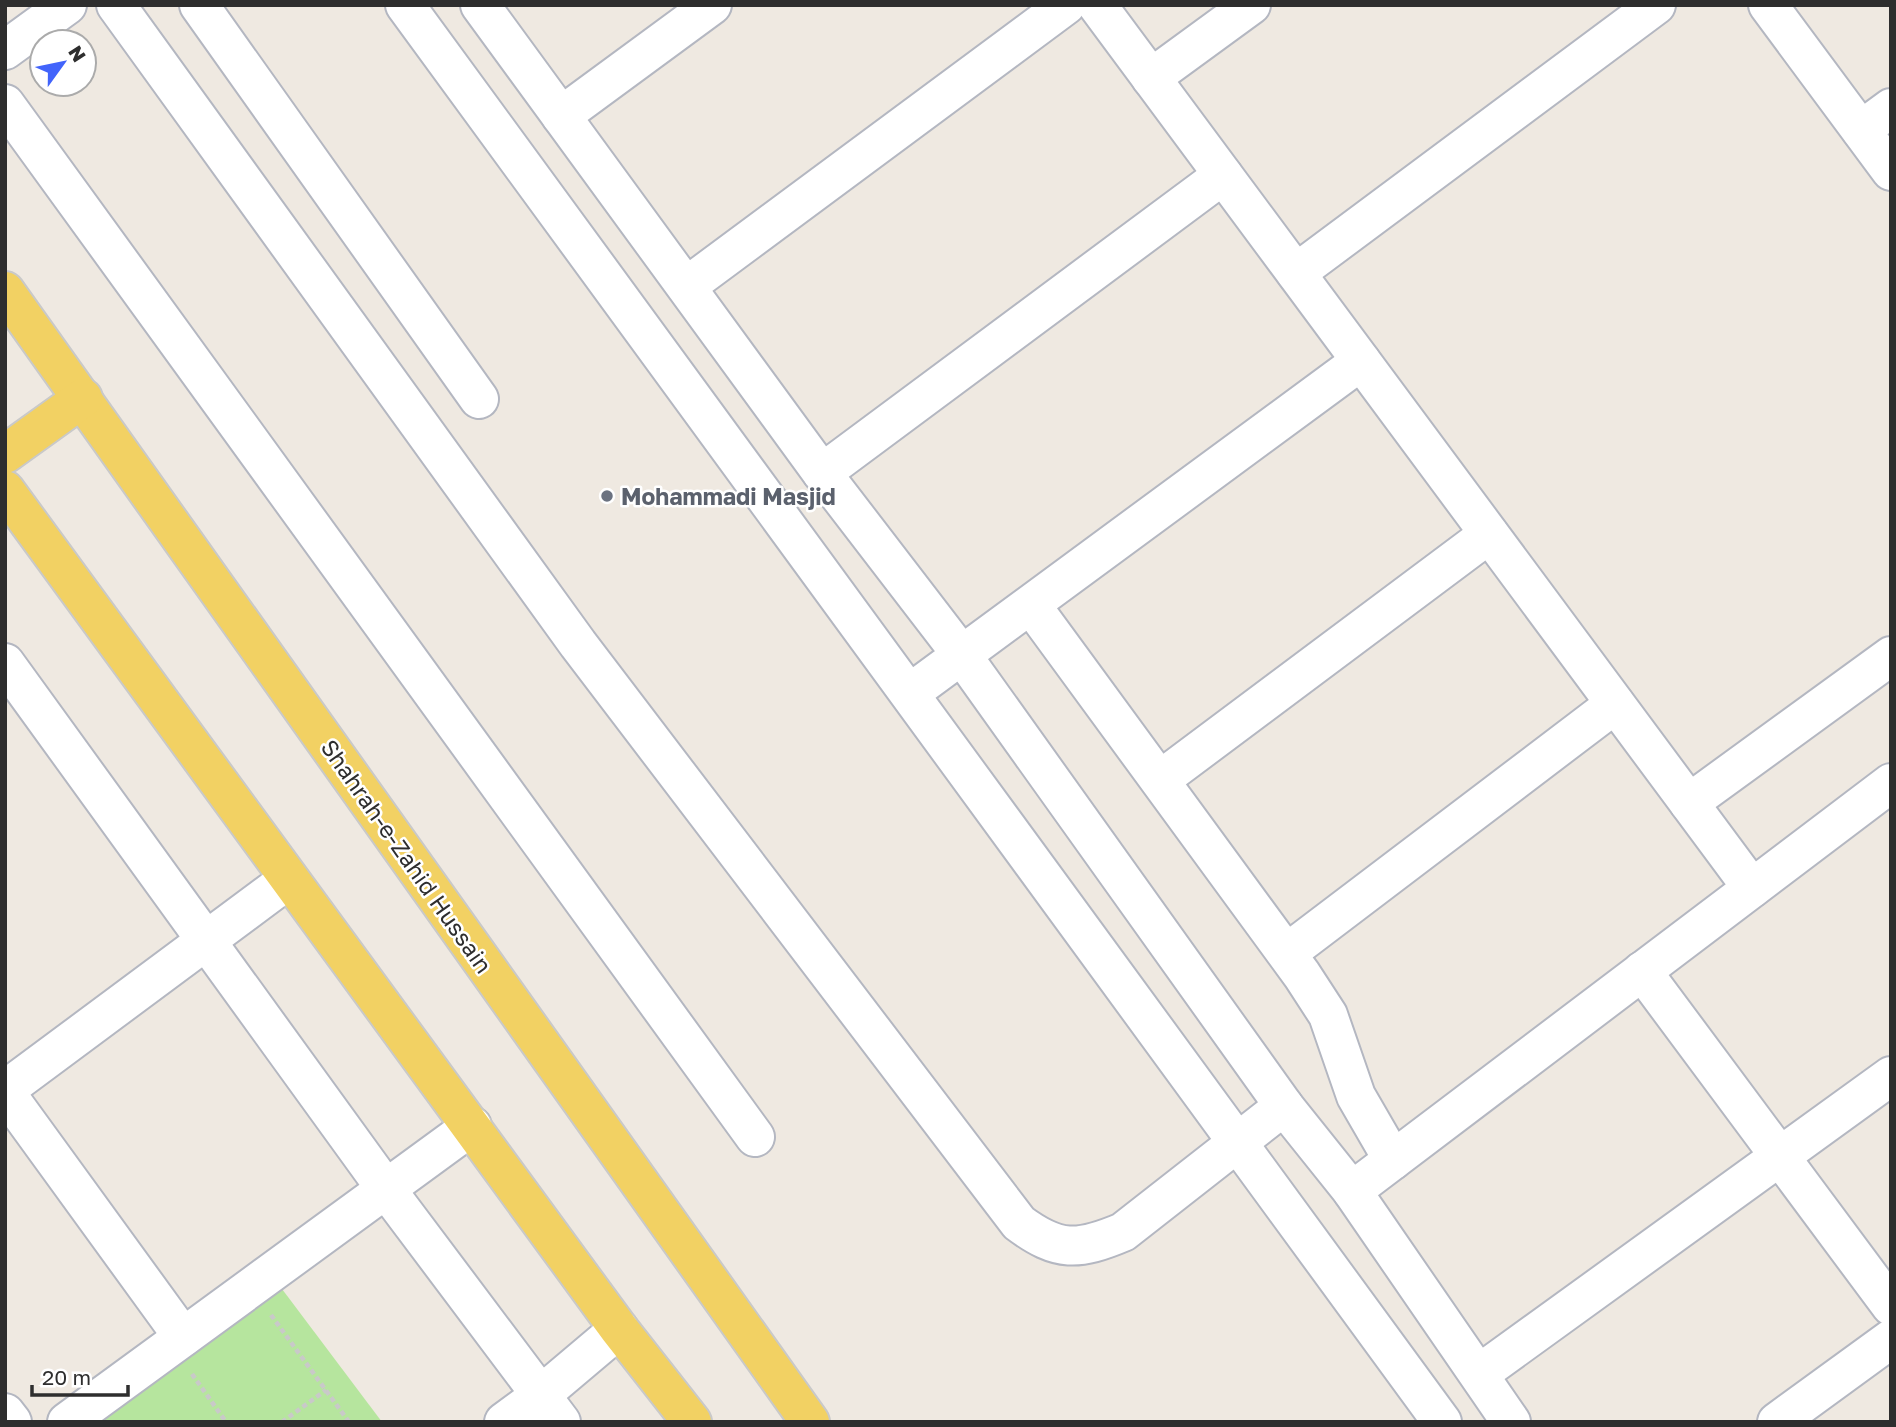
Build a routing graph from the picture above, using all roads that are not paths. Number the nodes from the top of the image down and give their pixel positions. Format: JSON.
{"nodes":[{"id":1,"x":67,"y":5,"type":"edge"},
{"id":2,"x":116,"y":5,"type":"edge"},
{"id":3,"x":200,"y":5,"type":"edge"},
{"id":4,"x":405,"y":5,"type":"edge"},
{"id":5,"x":480,"y":5,"type":"edge"},
{"id":6,"x":712,"y":5,"type":"edge"},
{"id":7,"x":1066,"y":5,"type":"edge"},
{"id":8,"x":1097,"y":5,"type":"edge"},
{"id":9,"x":1251,"y":5,"type":"edge"},
{"id":10,"x":1656,"y":5,"type":"edge"},
{"id":11,"x":1768,"y":5,"type":"edge"},
{"id":12,"x":5,"y":51,"type":"edge"},
{"id":13,"x":1151,"y":78,"type":"junction"},
{"id":14,"x":5,"y":104,"type":"edge"},
{"id":15,"x":1891,"y":108,"type":"edge"},
{"id":16,"x":561,"y":116,"type":"junction"},
{"id":17,"x":1861,"y":130,"type":"junction"},
{"id":18,"x":1891,"y":171,"type":"edge"},
{"id":19,"x":1223,"y":175,"type":"junction"},
{"id":20,"x":1296,"y":273,"type":"junction"},
{"id":21,"x":687,"y":286,"type":"junction"},
{"id":22,"x":5,"y":290,"type":"edge"},
{"id":23,"x":1361,"y":361,"type":"junction"},
{"id":24,"x":83,"y":398,"type":"junction"},
{"id":25,"x":479,"y":399,"type":"dead end"},
{"id":26,"x":5,"y":454,"type":"edge"},
{"id":27,"x":822,"y":472,"type":"junction"},
{"id":28,"x":5,"y":490,"type":"edge"},
{"id":29,"x":1489,"y":534,"type":"junction"},
{"id":30,"x":1031,"y":605,"type":"junction"},
{"id":31,"x":961,"y":654,"type":"junction"},
{"id":32,"x":1891,"y":656,"type":"edge"},
{"id":33,"x":5,"y":663,"type":"edge"},
{"id":34,"x":910,"y":693,"type":"junction"},
{"id":35,"x":1615,"y":704,"type":"junction"},
{"id":36,"x":1160,"y":780,"type":"junction"},
{"id":37,"x":1891,"y":783,"type":"edge"},
{"id":38,"x":1689,"y":803,"type":"junction"},
{"id":39,"x":289,"y":879,"type":"junction"},
{"id":40,"x":1752,"y":888,"type":"junction"},
{"id":41,"x":206,"y":941,"type":"junction"},
{"id":42,"x":1287,"y":953,"type":"junction"},
{"id":43,"x":1643,"y":971,"type":"junction"},
{"id":44,"x":1891,"y":1076,"type":"edge"},
{"id":45,"x":5,"y":1091,"type":"edge"},
{"id":46,"x":1284,"y":1107,"type":"junction"},
{"id":47,"x":472,"y":1126,"type":"junction"},
{"id":48,"x":755,"y":1137,"type":"dead end"},
{"id":49,"x":1239,"y":1142,"type":"junction"},
{"id":50,"x":1780,"y":1156,"type":"junction"},
{"id":51,"x":1393,"y":1160,"type":"junction"},
{"id":52,"x":386,"y":1189,"type":"junction"},
{"id":53,"x":1352,"y":1191,"type":"junction"},
{"id":54,"x":1891,"y":1306,"type":"edge"},
{"id":55,"x":619,"y":1329,"type":"junction"},
{"id":56,"x":1891,"y":1339,"type":"edge"},
{"id":57,"x":184,"y":1351,"type":"junction"},
{"id":58,"x":1479,"y":1374,"type":"junction"},
{"id":59,"x":551,"y":1408,"type":"edge"},
{"id":60,"x":5,"y":1413,"type":"edge"},
{"id":61,"x":12,"y":1422,"type":"edge"},
{"id":62,"x":67,"y":1422,"type":"edge"},
{"id":63,"x":504,"y":1422,"type":"edge"},
{"id":64,"x":692,"y":1422,"type":"edge"},
{"id":65,"x":810,"y":1422,"type":"edge"},
{"id":66,"x":1442,"y":1422,"type":"edge"},
{"id":67,"x":1511,"y":1422,"type":"edge"},
{"id":68,"x":1777,"y":1422,"type":"edge"}],
"edges":[{"from":1,"to":12,"type":"street"},
{"from":2,"to":49,"type":"street"},
{"from":3,"to":25,"type":"street"},
{"from":4,"to":34,"type":"street"},
{"from":5,"to":16,"type":"street"},
{"from":6,"to":16,"type":"street"},
{"from":7,"to":21,"type":"street"},
{"from":8,"to":13,"type":"street"},
{"from":9,"to":13,"type":"street"},
{"from":10,"to":20,"type":"street"},
{"from":11,"to":17,"type":"street"},
{"from":13,"to":19,"type":"street"},
{"from":14,"to":48,"type":"street"},
{"from":15,"to":17,"type":"street"},
{"from":16,"to":21,"type":"street"},
{"from":17,"to":18,"type":"street"},
{"from":19,"to":20,"type":"street"},
{"from":19,"to":27,"type":"street"},
{"from":20,"to":23,"type":"street"},
{"from":21,"to":27,"type":"street"},
{"from":22,"to":24,"type":"main road","name":"Shahrah-e-Zahid Hussain"},
{"from":23,"to":29,"type":"street"},
{"from":23,"to":30,"type":"street"},
{"from":24,"to":26,"type":"main road"},
{"from":24,"to":65,"type":"main road","name":"Shahrah-e-Zahid Hussain"},
{"from":27,"to":31,"type":"street"},
{"from":28,"to":39,"type":"main road"},
{"from":29,"to":35,"type":"street"},
{"from":29,"to":36,"type":"street"},
{"from":30,"to":31,"type":"street"},
{"from":30,"to":36,"type":"street"},
{"from":31,"to":34,"type":"street"},
{"from":31,"to":46,"type":"street"},
{"from":32,"to":38,"type":"street"},
{"from":33,"to":41,"type":"street"},
{"from":34,"to":49,"type":"street"},
{"from":35,"to":38,"type":"street"},
{"from":35,"to":42,"type":"street"},
{"from":36,"to":42,"type":"street"},
{"from":37,"to":40,"type":"street"},
{"from":38,"to":40,"type":"street"},
{"from":39,"to":41,"type":"street"},
{"from":39,"to":47,"type":"main road"},
{"from":40,"to":43,"type":"street"},
{"from":41,"to":45,"type":"street"},
{"from":41,"to":52,"type":"street"},
{"from":42,"to":51,"type":"street"},
{"from":43,"to":50,"type":"street"},
{"from":43,"to":51,"type":"street"},
{"from":44,"to":50,"type":"street"},
{"from":45,"to":57,"type":"street"},
{"from":46,"to":49,"type":"street"},
{"from":46,"to":53,"type":"street"},
{"from":47,"to":52,"type":"street"},
{"from":47,"to":55,"type":"main road"},
{"from":49,"to":66,"type":"street"},
{"from":50,"to":54,"type":"street"},
{"from":50,"to":58,"type":"street"},
{"from":51,"to":53,"type":"street"},
{"from":52,"to":57,"type":"street"},
{"from":52,"to":59,"type":"street"},
{"from":53,"to":58,"type":"street"},
{"from":55,"to":59,"type":"street"},
{"from":55,"to":64,"type":"main road"},
{"from":56,"to":68,"type":"street"},
{"from":57,"to":62,"type":"street"},
{"from":58,"to":67,"type":"street"},
{"from":59,"to":63,"type":"street"},
{"from":60,"to":61,"type":"street"}]}
